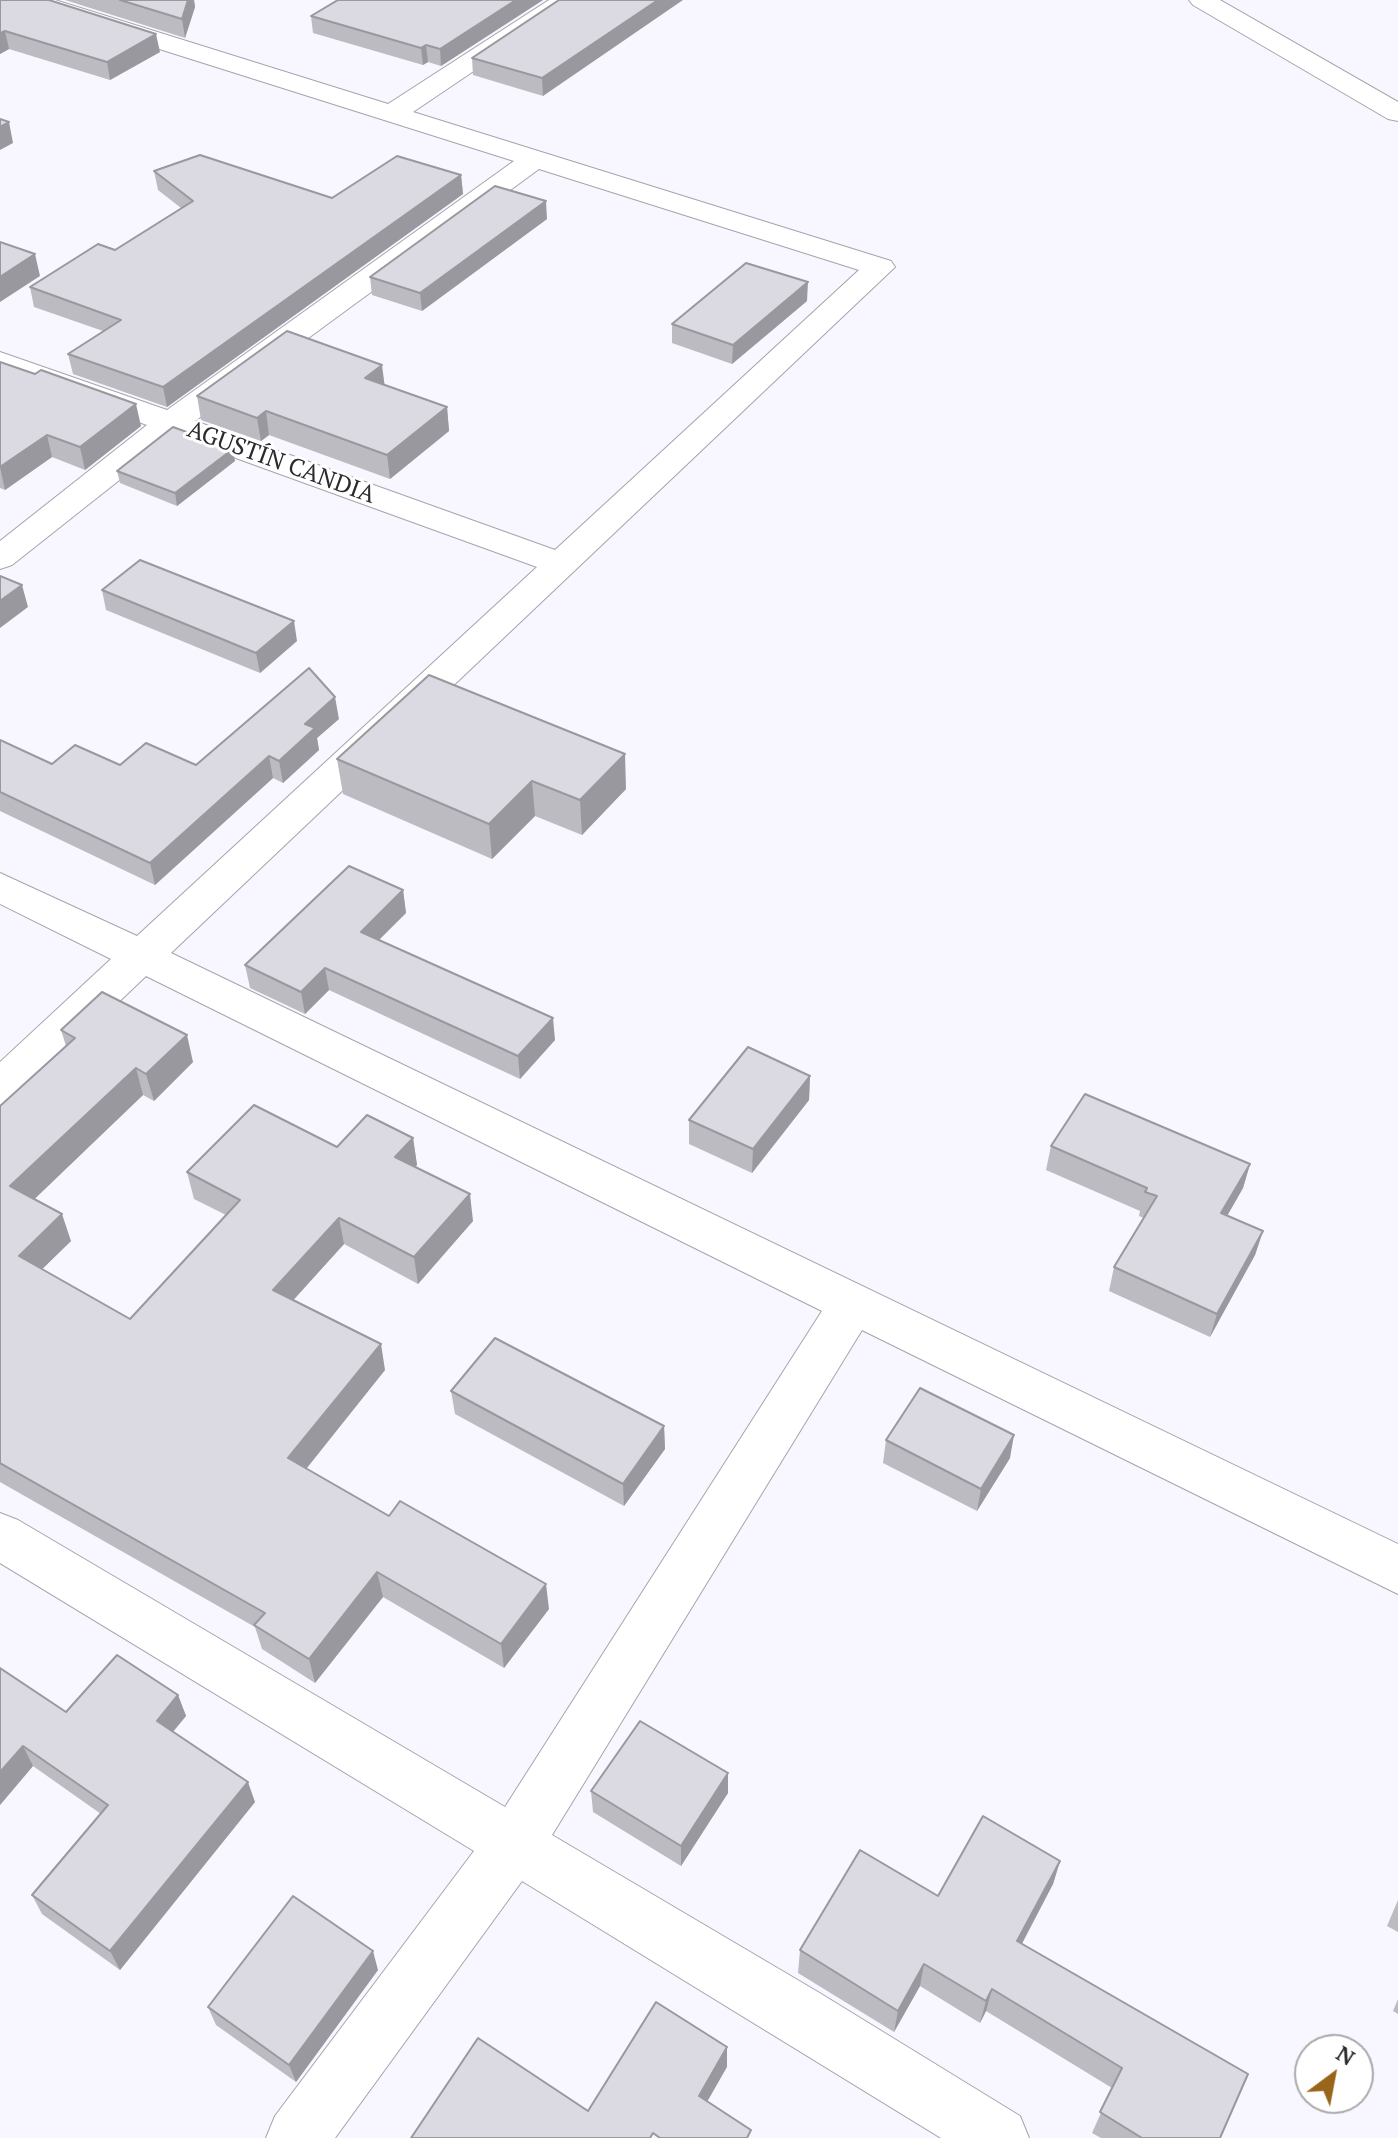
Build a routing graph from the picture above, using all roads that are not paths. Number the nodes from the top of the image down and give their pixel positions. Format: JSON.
{"nodes":[{"id":1,"x":29,"y":0,"type":"edge"},
{"id":2,"x":566,"y":0,"type":"edge"},
{"id":3,"x":1202,"y":0,"type":"edge"},
{"id":4,"x":393,"y":113,"type":"junction"},
{"id":5,"x":1398,"y":113,"type":"edge"},
{"id":6,"x":536,"y":158,"type":"junction"},
{"id":7,"x":0,"y":361,"type":"edge"},
{"id":8,"x":171,"y":423,"type":"junction"},
{"id":9,"x":0,"y":558,"type":"edge"},
{"id":10,"x":561,"y":564,"type":"junction"},
{"id":11,"x":0,"y":887,"type":"edge"},
{"id":12,"x":142,"y":956,"type":"junction"},
{"id":13,"x":0,"y":1088,"type":"edge"},
{"id":14,"x":853,"y":1303,"type":"junction"},
{"id":15,"x":0,"y":1536,"type":"edge"},
{"id":16,"x":1398,"y":1570,"type":"edge"},
{"id":17,"x":515,"y":1843,"type":"junction"},
{"id":18,"x":297,"y":2138,"type":"edge"},
{"id":19,"x":998,"y":2138,"type":"edge"}],
"edges":[{"from":1,"to":4,"type":"street"},
{"from":2,"to":4,"type":"street"},
{"from":3,"to":5,"type":"street"},
{"from":4,"to":6,"type":"street"},
{"from":6,"to":8,"type":"street"},
{"from":6,"to":10,"type":"street"},
{"from":7,"to":8,"type":"street","name":"AGUSTÍN CANDIA"},
{"from":8,"to":9,"type":"street"},
{"from":8,"to":10,"type":"street","name":"AGUSTÍN CANDIA"},
{"from":10,"to":12,"type":"street"},
{"from":11,"to":12,"type":"street"},
{"from":12,"to":13,"type":"street"},
{"from":12,"to":14,"type":"street"},
{"from":14,"to":16,"type":"street"},
{"from":14,"to":17,"type":"street"},
{"from":15,"to":17,"type":"street"},
{"from":17,"to":18,"type":"street"},
{"from":17,"to":19,"type":"street"}]}
